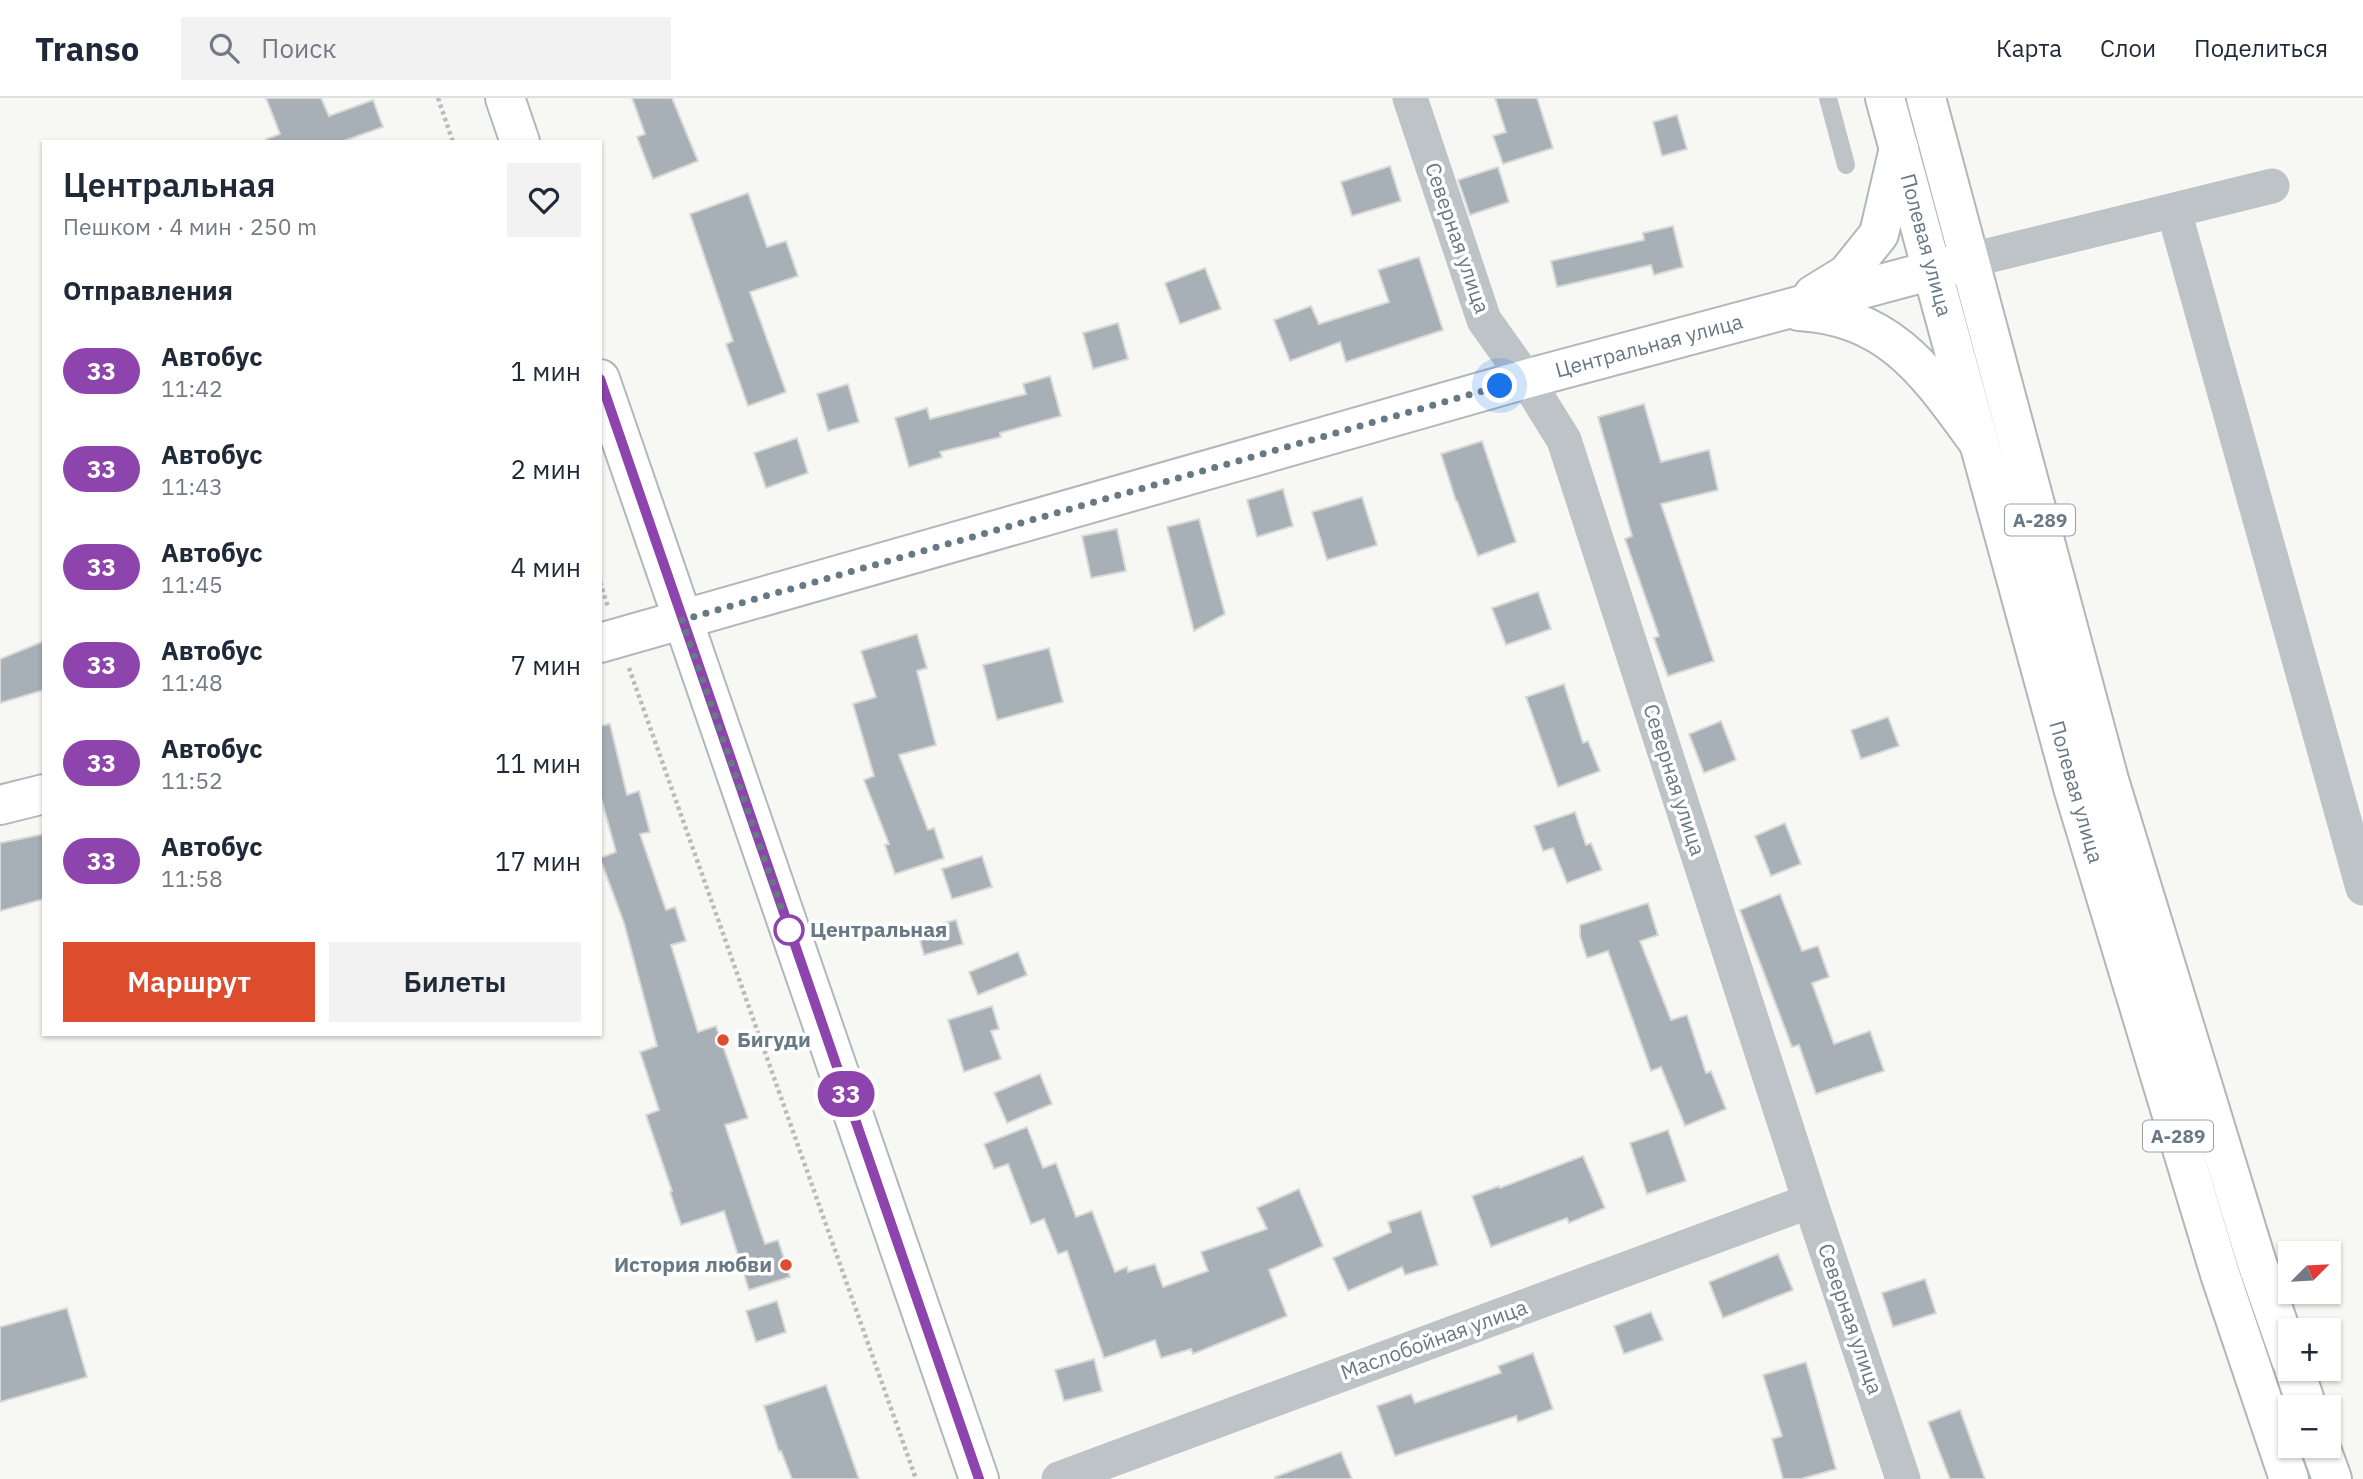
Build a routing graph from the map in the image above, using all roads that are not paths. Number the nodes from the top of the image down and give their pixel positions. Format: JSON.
{"nodes":[{"id":1,"x":505,"y":98,"type":"edge"},
{"id":2,"x":1410,"y":98,"type":"edge"},
{"id":3,"x":1828,"y":98,"type":"edge"},
{"id":4,"x":1885,"y":98,"type":"edge"},
{"id":5,"x":1926,"y":98,"type":"edge"},
{"id":6,"x":519,"y":140,"type":"edge"},
{"id":7,"x":1899,"y":148,"type":"junction"},
{"id":8,"x":1846,"y":165,"type":"dead end"},
{"id":9,"x":2272,"y":186,"type":"dead end"},
{"id":10,"x":2174,"y":211,"type":"junction"},
{"id":11,"x":1972,"y":260,"type":"junction"},
{"id":12,"x":1932,"y":271,"type":"junction"},
{"id":13,"x":1786,"y":311,"type":"junction"},
{"id":14,"x":1526,"y":379,"type":"junction"},
{"id":15,"x":602,"y":385,"type":"edge"},
{"id":16,"x":1982,"y":447,"type":"junction"},
{"id":17,"x":682,"y":620,"type":"junction"},
{"id":18,"x":610,"y":640,"type":"edge"},
{"id":19,"x":42,"y":795,"type":"edge"},
{"id":20,"x":0,"y":806,"type":"edge"},
{"id":21,"x":2363,"y":888,"type":"edge"},
{"id":22,"x":1810,"y":1201,"type":"junction"},
{"id":23,"x":2278,"y":1323,"type":"edge"},
{"id":24,"x":2324,"y":1458,"type":"edge"},
{"id":25,"x":979,"y":1479,"type":"edge"},
{"id":26,"x":1059,"y":1479,"type":"edge"},
{"id":27,"x":1903,"y":1479,"type":"edge"},
{"id":28,"x":2289,"y":1479,"type":"edge"},
{"id":29,"x":2332,"y":1479,"type":"edge"}],
"edges":[{"from":1,"to":6,"type":"main road"},
{"from":2,"to":14,"type":"street","name":"Северная улица"},
{"from":3,"to":8,"type":"lane"},
{"from":4,"to":7,"type":"main road","name":"Полевая улица","number":"А-289"},
{"from":5,"to":11,"type":"main road","name":"Полевая улица","number":"А-289"},
{"from":7,"to":12,"type":"main road","name":"Полевая улица","number":"А-289"},
{"from":7,"to":13,"type":"main road","number":"А-289"},
{"from":9,"to":10,"type":"street"},
{"from":10,"to":11,"type":"street"},
{"from":10,"to":21,"type":"street"},
{"from":11,"to":12,"type":"main road","name":"Центральная улица"},
{"from":11,"to":23,"type":"main road","name":"Полевая улица","number":"А-289"},
{"from":12,"to":13,"type":"main road","name":"Центральная улица"},
{"from":12,"to":16,"type":"main road","name":"Полевая улица","number":"А-289"},
{"from":13,"to":14,"type":"main road","name":"Центральная улица"},
{"from":13,"to":16,"type":"main road","number":"А-289"},
{"from":14,"to":17,"type":"main road","name":"Центральная улица"},
{"from":14,"to":22,"type":"street","name":"Северная улица"},
{"from":15,"to":17,"type":"main road"},
{"from":16,"to":28,"type":"main road","name":"Полевая улица","number":"А-289"},
{"from":17,"to":18,"type":"main road","name":"Центральная улица"},
{"from":17,"to":25,"type":"main road"},
{"from":19,"to":20,"type":"main road"},
{"from":22,"to":26,"type":"street","name":"Маслобойная улица"},
{"from":22,"to":27,"type":"street","name":"Северная улица"},
{"from":24,"to":29,"type":"main road"}]}
